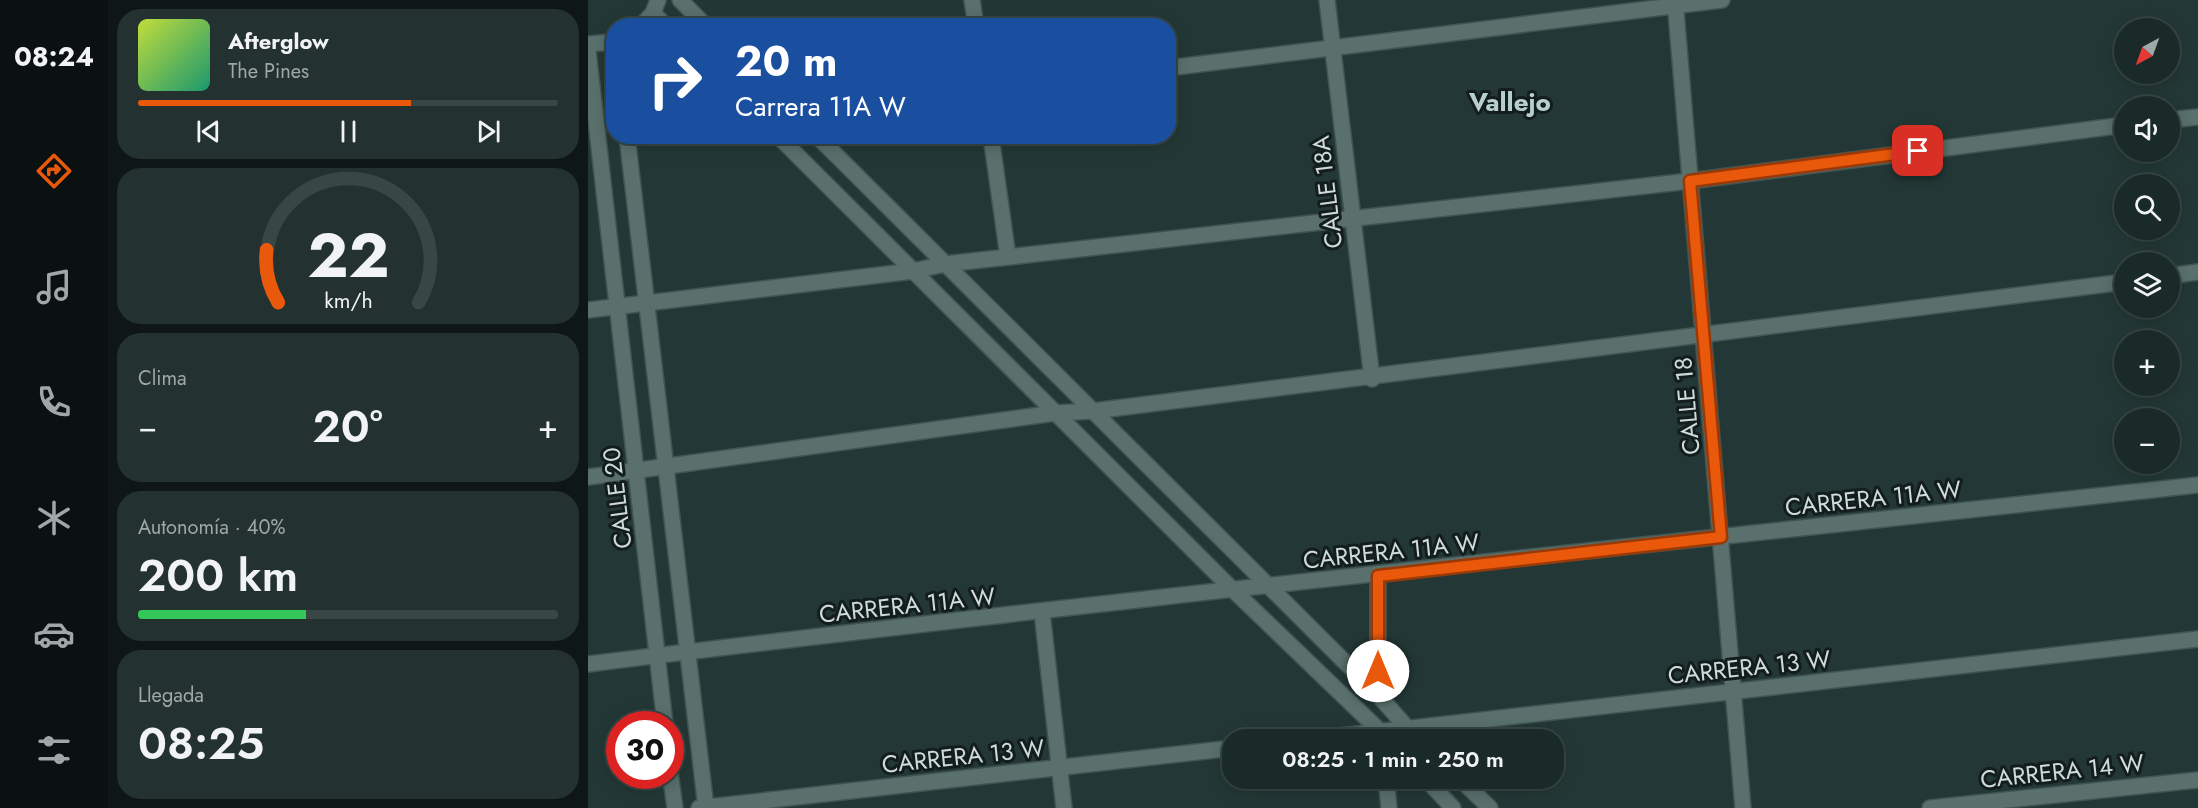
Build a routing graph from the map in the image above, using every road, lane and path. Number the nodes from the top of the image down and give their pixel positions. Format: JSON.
{"nodes":[{"id":1,"x":680,"y":0,"type":"edge"},
{"id":2,"x":972,"y":0,"type":"edge"},
{"id":3,"x":1327,"y":0,"type":"edge"},
{"id":4,"x":1722,"y":0,"type":"edge"},
{"id":5,"x":1676,"y":3,"type":"edge"},
{"id":6,"x":697,"y":18,"type":"edge"},
{"id":7,"x":975,"y":18,"type":"edge"},
{"id":8,"x":606,"y":43,"type":"edge"},
{"id":9,"x":588,"y":44,"type":"edge"},
{"id":10,"x":1333,"y":48,"type":"junction"},
{"id":11,"x":588,"y":51,"type":"edge"},
{"id":12,"x":1176,"y":67,"type":"edge"},
{"id":13,"x":2198,"y":117,"type":"edge"},
{"id":14,"x":2180,"y":119,"type":"edge"},
{"id":15,"x":2114,"y":126,"type":"edge"},
{"id":16,"x":593,"y":140,"type":"edge"},
{"id":17,"x":628,"y":144,"type":"edge"},
{"id":18,"x":786,"y":144,"type":"edge"},
{"id":19,"x":825,"y":144,"type":"edge"},
{"id":20,"x":992,"y":144,"type":"edge"},
{"id":21,"x":1690,"y":181,"type":"junction"},
{"id":22,"x":1353,"y":218,"type":"junction"},
{"id":23,"x":1008,"y":257,"type":"junction"},
{"id":24,"x":945,"y":264,"type":"junction"},
{"id":25,"x":913,"y":271,"type":"junction"},
{"id":26,"x":2198,"y":272,"type":"edge"},
{"id":27,"x":2180,"y":274,"type":"edge"},
{"id":28,"x":2114,"y":283,"type":"edge"},
{"id":29,"x":646,"y":304,"type":"junction"},
{"id":30,"x":617,"y":307,"type":"junction"},
{"id":31,"x":588,"y":310,"type":"edge"},
{"id":32,"x":1704,"y":337,"type":"junction"},
{"id":33,"x":1372,"y":379,"type":"junction"},
{"id":34,"x":1093,"y":411,"type":"junction"},
{"id":35,"x":1055,"y":413,"type":"junction"},
{"id":36,"x":666,"y":467,"type":"junction"},
{"id":37,"x":636,"y":471,"type":"junction"},
{"id":38,"x":588,"y":477,"type":"edge"},
{"id":39,"x":2198,"y":485,"type":"edge"},
{"id":40,"x":1721,"y":537,"type":"junction"},
{"id":41,"x":1378,"y":576,"type":"junction"},
{"id":42,"x":1268,"y":585,"type":"junction"},
{"id":43,"x":1231,"y":588,"type":"junction"},
{"id":44,"x":1042,"y":612,"type":"junction"},
{"id":45,"x":2198,"y":639,"type":"edge"},
{"id":46,"x":687,"y":652,"type":"junction"},
{"id":47,"x":657,"y":655,"type":"junction"},
{"id":48,"x":588,"y":664,"type":"edge"},
{"id":49,"x":1734,"y":691,"type":"junction"},
{"id":50,"x":1378,"y":695,"type":"junction"},
{"id":51,"x":663,"y":711,"type":"edge"},
{"id":52,"x":1406,"y":728,"type":"joint"},
{"id":53,"x":1375,"y":729,"type":"edge"},
{"id":54,"x":1222,"y":749,"type":"edge"},
{"id":55,"x":1059,"y":767,"type":"junction"},
{"id":56,"x":2198,"y":780,"type":"edge"},
{"id":57,"x":672,"y":789,"type":"edge"},
{"id":58,"x":1387,"y":789,"type":"edge"},
{"id":59,"x":1435,"y":789,"type":"edge"},
{"id":60,"x":1470,"y":789,"type":"edge"},
{"id":61,"x":675,"y":808,"type":"edge"},
{"id":62,"x":699,"y":808,"type":"edge"},
{"id":63,"x":706,"y":808,"type":"edge"},
{"id":64,"x":1064,"y":808,"type":"edge"},
{"id":65,"x":1389,"y":808,"type":"edge"},
{"id":66,"x":1453,"y":808,"type":"edge"},
{"id":67,"x":1490,"y":808,"type":"edge"},
{"id":68,"x":1743,"y":808,"type":"edge"},
{"id":69,"x":1930,"y":808,"type":"edge"}],
"edges":[{"from":1,"to":6,"type":"street"},
{"from":2,"to":7,"type":"street"},
{"from":3,"to":10,"type":"street","name":"CALLE 18A"},
{"from":4,"to":5,"type":"street"},
{"from":5,"to":10,"type":"street"},
{"from":5,"to":21,"type":"street","name":"CALLE 18"},
{"from":8,"to":9,"type":"street"},
{"from":10,"to":12,"type":"street"},
{"from":10,"to":22,"type":"street","name":"CALLE 18A"},
{"from":11,"to":16,"type":"street","name":"CALLE 20"},
{"from":13,"to":14,"type":"street"},
{"from":15,"to":21,"type":"street"},
{"from":16,"to":30,"type":"street","name":"CALLE 20"},
{"from":17,"to":29,"type":"street"},
{"from":18,"to":25,"type":"street"},
{"from":19,"to":24,"type":"street"},
{"from":20,"to":23,"type":"street"},
{"from":21,"to":22,"type":"street"},
{"from":21,"to":32,"type":"street","name":"CALLE 18"},
{"from":22,"to":23,"type":"street"},
{"from":22,"to":33,"type":"street","name":"CALLE 18A"},
{"from":23,"to":24,"type":"street"},
{"from":24,"to":25,"type":"street"},
{"from":24,"to":34,"type":"street"},
{"from":25,"to":29,"type":"street"},
{"from":25,"to":35,"type":"street"},
{"from":26,"to":27,"type":"street"},
{"from":28,"to":32,"type":"street"},
{"from":29,"to":30,"type":"street"},
{"from":29,"to":36,"type":"street"},
{"from":30,"to":31,"type":"street"},
{"from":30,"to":37,"type":"street","name":"CALLE 20"},
{"from":32,"to":33,"type":"street"},
{"from":32,"to":40,"type":"street","name":"CALLE 18"},
{"from":33,"to":34,"type":"street"},
{"from":34,"to":35,"type":"street"},
{"from":34,"to":42,"type":"street"},
{"from":35,"to":36,"type":"street"},
{"from":35,"to":43,"type":"street"},
{"from":36,"to":37,"type":"street"},
{"from":36,"to":46,"type":"street"},
{"from":37,"to":38,"type":"street"},
{"from":37,"to":47,"type":"street","name":"CALLE 20"},
{"from":39,"to":40,"type":"street","name":"CARRERA 11A W"},
{"from":40,"to":41,"type":"street","name":"CARRERA 11A W"},
{"from":40,"to":49,"type":"street","name":"CALLE 18"},
{"from":41,"to":42,"type":"street","name":"CARRERA 11A W"},
{"from":41,"to":50,"type":"street"},
{"from":42,"to":43,"type":"street","name":"CARRERA 11A W"},
{"from":42,"to":50,"type":"street"},
{"from":43,"to":44,"type":"street","name":"CARRERA 11A W"},
{"from":43,"to":53,"type":"street"},
{"from":44,"to":46,"type":"street","name":"CARRERA 11A W"},
{"from":44,"to":55,"type":"street"},
{"from":45,"to":49,"type":"street","name":"CARRERA 13 W"},
{"from":46,"to":47,"type":"street","name":"CARRERA 11A W"},
{"from":46,"to":63,"type":"street"},
{"from":47,"to":48,"type":"street","name":"CARRERA 11A W"},
{"from":47,"to":51,"type":"street","name":"CALLE 20"},
{"from":49,"to":52,"type":"street","name":"CARRERA 13 W"},
{"from":49,"to":68,"type":"street","name":"CALLE 18"},
{"from":50,"to":52,"type":"street"},
{"from":54,"to":55,"type":"street","name":"CARRERA 13 W"},
{"from":55,"to":63,"type":"street","name":"CARRERA 13 W"},
{"from":55,"to":64,"type":"street"},
{"from":56,"to":69,"type":"street","name":"CARRERA 14 W"},
{"from":57,"to":61,"type":"street"},
{"from":58,"to":65,"type":"street"},
{"from":59,"to":66,"type":"street"},
{"from":60,"to":67,"type":"street"},
{"from":62,"to":63,"type":"street","name":"CARRERA 13 W"}]}
